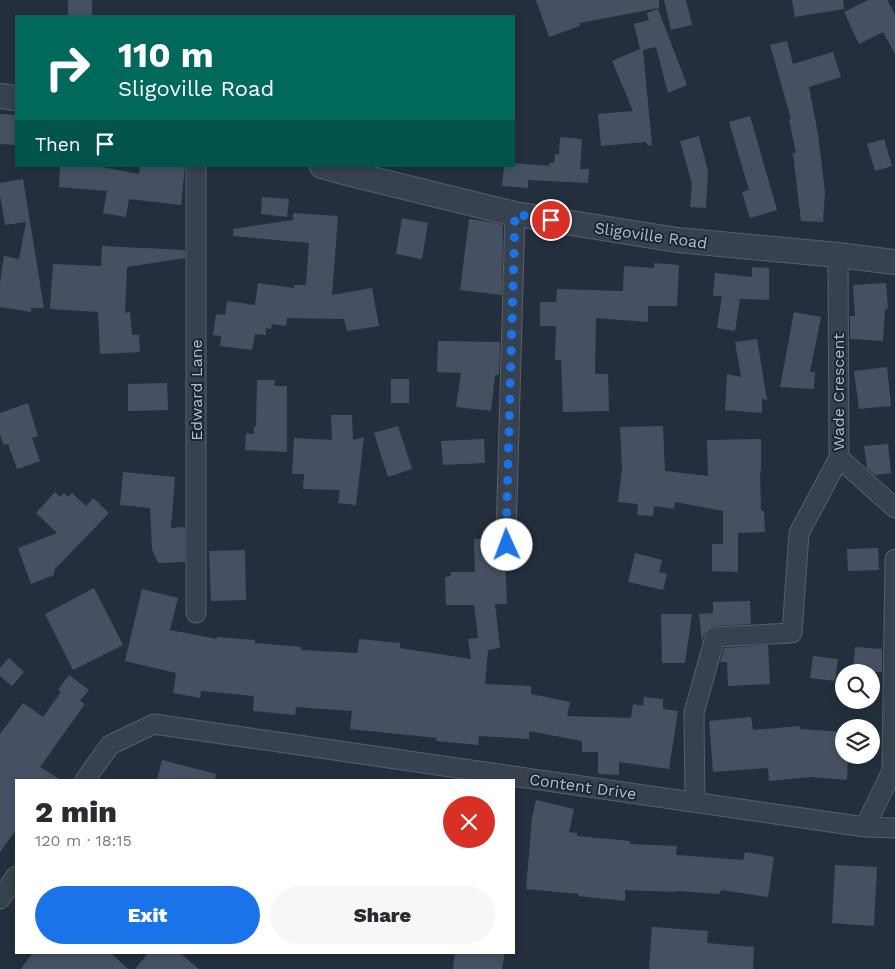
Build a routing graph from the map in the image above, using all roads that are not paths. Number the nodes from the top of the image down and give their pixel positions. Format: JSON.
{"nodes":[{"id":1,"x":0,"y":96,"type":"edge"},
{"id":2,"x":15,"y":98,"type":"edge"},
{"id":3,"x":196,"y":167,"type":"edge"},
{"id":4,"x":325,"y":167,"type":"edge"},
{"id":5,"x":515,"y":214,"type":"junction"},
{"id":6,"x":838,"y":255,"type":"junction"},
{"id":7,"x":895,"y":262,"type":"edge"},
{"id":8,"x":839,"y":458,"type":"junction"},
{"id":9,"x":895,"y":508,"type":"edge"},
{"id":10,"x":507,"y":545,"type":"dead end"},
{"id":11,"x":895,"y":559,"type":"edge"},
{"id":12,"x":196,"y":614,"type":"dead end"},
{"id":13,"x":86,"y":779,"type":"edge"},
{"id":14,"x":695,"y":802,"type":"junction"},
{"id":15,"x":865,"y":827,"type":"junction"},
{"id":16,"x":895,"y":828,"type":"edge"},
{"id":17,"x":15,"y":877,"type":"edge"},
{"id":18,"x":0,"y":899,"type":"edge"}],
"edges":[{"from":1,"to":2,"type":"street"},
{"from":3,"to":12,"type":"street","name":"Edward Lane"},
{"from":4,"to":5,"type":"street","name":"Sligoville Road"},
{"from":5,"to":6,"type":"street","name":"Sligoville Road"},
{"from":5,"to":10,"type":"street"},
{"from":6,"to":7,"type":"street","name":"Sligoville Road"},
{"from":6,"to":8,"type":"street","name":"Wade Crescent"},
{"from":8,"to":9,"type":"street"},
{"from":8,"to":14,"type":"street","name":"Wade Crescent"},
{"from":11,"to":15,"type":"street"},
{"from":13,"to":14,"type":"street","name":"Content Drive"},
{"from":14,"to":15,"type":"street","name":"Content Drive"},
{"from":15,"to":16,"type":"street","name":"Content Drive"},
{"from":17,"to":18,"type":"street"}]}
